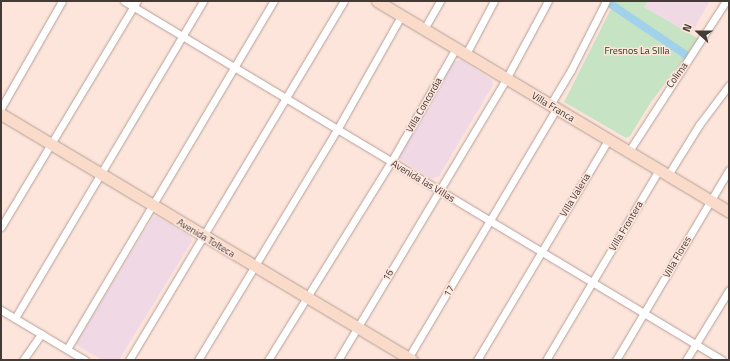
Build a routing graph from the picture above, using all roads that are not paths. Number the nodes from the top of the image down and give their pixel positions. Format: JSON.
{"nodes":[{"id":1,"x":62,"y":1,"type":"edge"},
{"id":2,"x":124,"y":1,"type":"edge"},
{"id":3,"x":203,"y":1,"type":"edge"},
{"id":4,"x":274,"y":1,"type":"edge"},
{"id":5,"x":344,"y":1,"type":"edge"},
{"id":6,"x":440,"y":1,"type":"edge"},
{"id":7,"x":494,"y":1,"type":"edge"},
{"id":8,"x":548,"y":1,"type":"edge"},
{"id":9,"x":606,"y":1,"type":"edge"},
{"id":10,"x":726,"y":1,"type":"edge"},
{"id":11,"x":383,"y":3,"type":"edge"},
{"id":12,"x":135,"y":4,"type":"edge"},
{"id":13,"x":401,"y":16,"type":"junction"},
{"id":14,"x":424,"y":29,"type":"junction"},
{"id":15,"x":182,"y":36,"type":"junction"},
{"id":16,"x":461,"y":51,"type":"junction"},
{"id":17,"x":234,"y":67,"type":"junction"},
{"id":18,"x":506,"y":79,"type":"junction"},
{"id":19,"x":729,"y":85,"type":"edge"},
{"id":20,"x":286,"y":98,"type":"junction"},
{"id":21,"x":553,"y":107,"type":"junction"},
{"id":22,"x":1,"y":108,"type":"edge"},
{"id":23,"x":1,"y":114,"type":"edge"},
{"id":24,"x":338,"y":128,"type":"junction"},
{"id":25,"x":609,"y":139,"type":"junction"},
{"id":26,"x":50,"y":144,"type":"junction"},
{"id":27,"x":628,"y":151,"type":"junction"},
{"id":28,"x":391,"y":162,"type":"junction"},
{"id":29,"x":729,"y":170,"type":"edge"},
{"id":30,"x":664,"y":172,"type":"junction"},
{"id":31,"x":101,"y":174,"type":"junction"},
{"id":32,"x":439,"y":191,"type":"junction"},
{"id":33,"x":711,"y":201,"type":"junction"},
{"id":34,"x":152,"y":205,"type":"junction"},
{"id":35,"x":729,"y":212,"type":"edge"},
{"id":36,"x":490,"y":221,"type":"junction"},
{"id":37,"x":1,"y":227,"type":"edge"},
{"id":38,"x":203,"y":236,"type":"junction"},
{"id":39,"x":541,"y":251,"type":"junction"},
{"id":40,"x":254,"y":266,"type":"junction"},
{"id":41,"x":592,"y":282,"type":"junction"},
{"id":42,"x":729,"y":290,"type":"edge"},
{"id":43,"x":306,"y":298,"type":"junction"},
{"id":44,"x":1,"y":310,"type":"edge"},
{"id":45,"x":644,"y":314,"type":"junction"},
{"id":46,"x":14,"y":318,"type":"junction"},
{"id":47,"x":357,"y":328,"type":"junction"},
{"id":48,"x":41,"y":334,"type":"junction"},
{"id":49,"x":696,"y":344,"type":"junction"},
{"id":50,"x":66,"y":349,"type":"junction"},
{"id":51,"x":410,"y":359,"type":"edge"},
{"id":52,"x":23,"y":360,"type":"edge"},
{"id":53,"x":85,"y":360,"type":"edge"},
{"id":54,"x":129,"y":360,"type":"edge"},
{"id":55,"x":198,"y":360,"type":"edge"},
{"id":56,"x":268,"y":360,"type":"edge"},
{"id":57,"x":338,"y":360,"type":"edge"},
{"id":58,"x":477,"y":360,"type":"edge"},
{"id":59,"x":546,"y":360,"type":"edge"},
{"id":60,"x":616,"y":360,"type":"edge"},
{"id":61,"x":686,"y":360,"type":"edge"},
{"id":62,"x":722,"y":360,"type":"edge"}],
"edges":[{"from":1,"to":22,"type":"street"},
{"from":2,"to":12,"type":"street","name":"Avenida las Villas"},
{"from":3,"to":15,"type":"street"},
{"from":4,"to":17,"type":"street"},
{"from":5,"to":20,"type":"street"},
{"from":6,"to":14,"type":"street"},
{"from":7,"to":16,"type":"street","name":"Villa Concordia"},
{"from":8,"to":18,"type":"street","name":"16"},
{"from":9,"to":21,"type":"street","name":"17"},
{"from":10,"to":27,"type":"street","name":"Colima"},
{"from":11,"to":13,"type":"street","name":"Villa Franca"},
{"from":12,"to":15,"type":"street","name":"Avenida las Villas"},
{"from":12,"to":26,"type":"street"},
{"from":13,"to":14,"type":"street","name":"Villa Franca"},
{"from":13,"to":24,"type":"street"},
{"from":14,"to":16,"type":"street","name":"Villa Franca"},
{"from":15,"to":17,"type":"street","name":"Avenida las Villas"},
{"from":15,"to":31,"type":"street"},
{"from":16,"to":18,"type":"street","name":"Villa Franca"},
{"from":16,"to":28,"type":"street","name":"Villa Concordia"},
{"from":17,"to":20,"type":"street","name":"Avenida las Villas"},
{"from":17,"to":34,"type":"street"},
{"from":18,"to":21,"type":"street","name":"Villa Franca"},
{"from":18,"to":32,"type":"street","name":"16"},
{"from":19,"to":30,"type":"street","name":"Villa Frontera"},
{"from":20,"to":24,"type":"street","name":"Avenida las Villas"},
{"from":20,"to":38,"type":"street"},
{"from":21,"to":25,"type":"street","name":"Villa Franca"},
{"from":21,"to":36,"type":"street","name":"17"},
{"from":23,"to":26,"type":"street","name":"Avenida Tolteca"},
{"from":24,"to":28,"type":"street","name":"Avenida las Villas"},
{"from":24,"to":40,"type":"street"},
{"from":25,"to":27,"type":"street","name":"Villa Franca"},
{"from":25,"to":39,"type":"street","name":"Villa Valeria"},
{"from":26,"to":31,"type":"street","name":"Avenida Tolteca"},
{"from":26,"to":37,"type":"street"},
{"from":27,"to":30,"type":"street","name":"Villa Franca"},
{"from":28,"to":32,"type":"street","name":"Avenida las Villas"},
{"from":28,"to":43,"type":"street","name":"Villa Concordia"},
{"from":29,"to":33,"type":"street","name":"Villa Flores"},
{"from":30,"to":33,"type":"street","name":"Villa Franca"},
{"from":30,"to":41,"type":"street","name":"Villa Frontera"},
{"from":31,"to":34,"type":"street","name":"Avenida Tolteca"},
{"from":31,"to":46,"type":"street"},
{"from":32,"to":36,"type":"street","name":"Avenida las Villas"},
{"from":32,"to":47,"type":"street","name":"16"},
{"from":33,"to":35,"type":"street","name":"Villa Franca"},
{"from":33,"to":45,"type":"street","name":"Villa Flores"},
{"from":34,"to":38,"type":"street","name":"Avenida Tolteca"},
{"from":34,"to":50,"type":"street"},
{"from":36,"to":39,"type":"street","name":"Avenida las Villas"},
{"from":36,"to":51,"type":"street","name":"17"},
{"from":38,"to":40,"type":"street","name":"Avenida Tolteca"},
{"from":38,"to":54,"type":"street"},
{"from":39,"to":41,"type":"street","name":"Avenida las Villas"},
{"from":39,"to":58,"type":"street","name":"Villa Valeria"},
{"from":40,"to":43,"type":"street","name":"Avenida Tolteca"},
{"from":40,"to":55,"type":"street"},
{"from":41,"to":45,"type":"street","name":"Avenida las Villas"},
{"from":41,"to":59,"type":"street","name":"Villa Frontera"},
{"from":42,"to":49,"type":"street"},
{"from":43,"to":47,"type":"street","name":"Avenida Tolteca"},
{"from":43,"to":56,"type":"street","name":"Villa Concordia"},
{"from":44,"to":46,"type":"street"},
{"from":45,"to":49,"type":"street","name":"Avenida las Villas"},
{"from":45,"to":60,"type":"street","name":"Villa Flores"},
{"from":46,"to":48,"type":"street"},
{"from":47,"to":51,"type":"street","name":"Avenida Tolteca"},
{"from":47,"to":57,"type":"street","name":"16"},
{"from":48,"to":50,"type":"street"},
{"from":48,"to":52,"type":"street"},
{"from":49,"to":61,"type":"street"},
{"from":49,"to":62,"type":"street","name":"Avenida las Villas"},
{"from":50,"to":53,"type":"street"}]}
